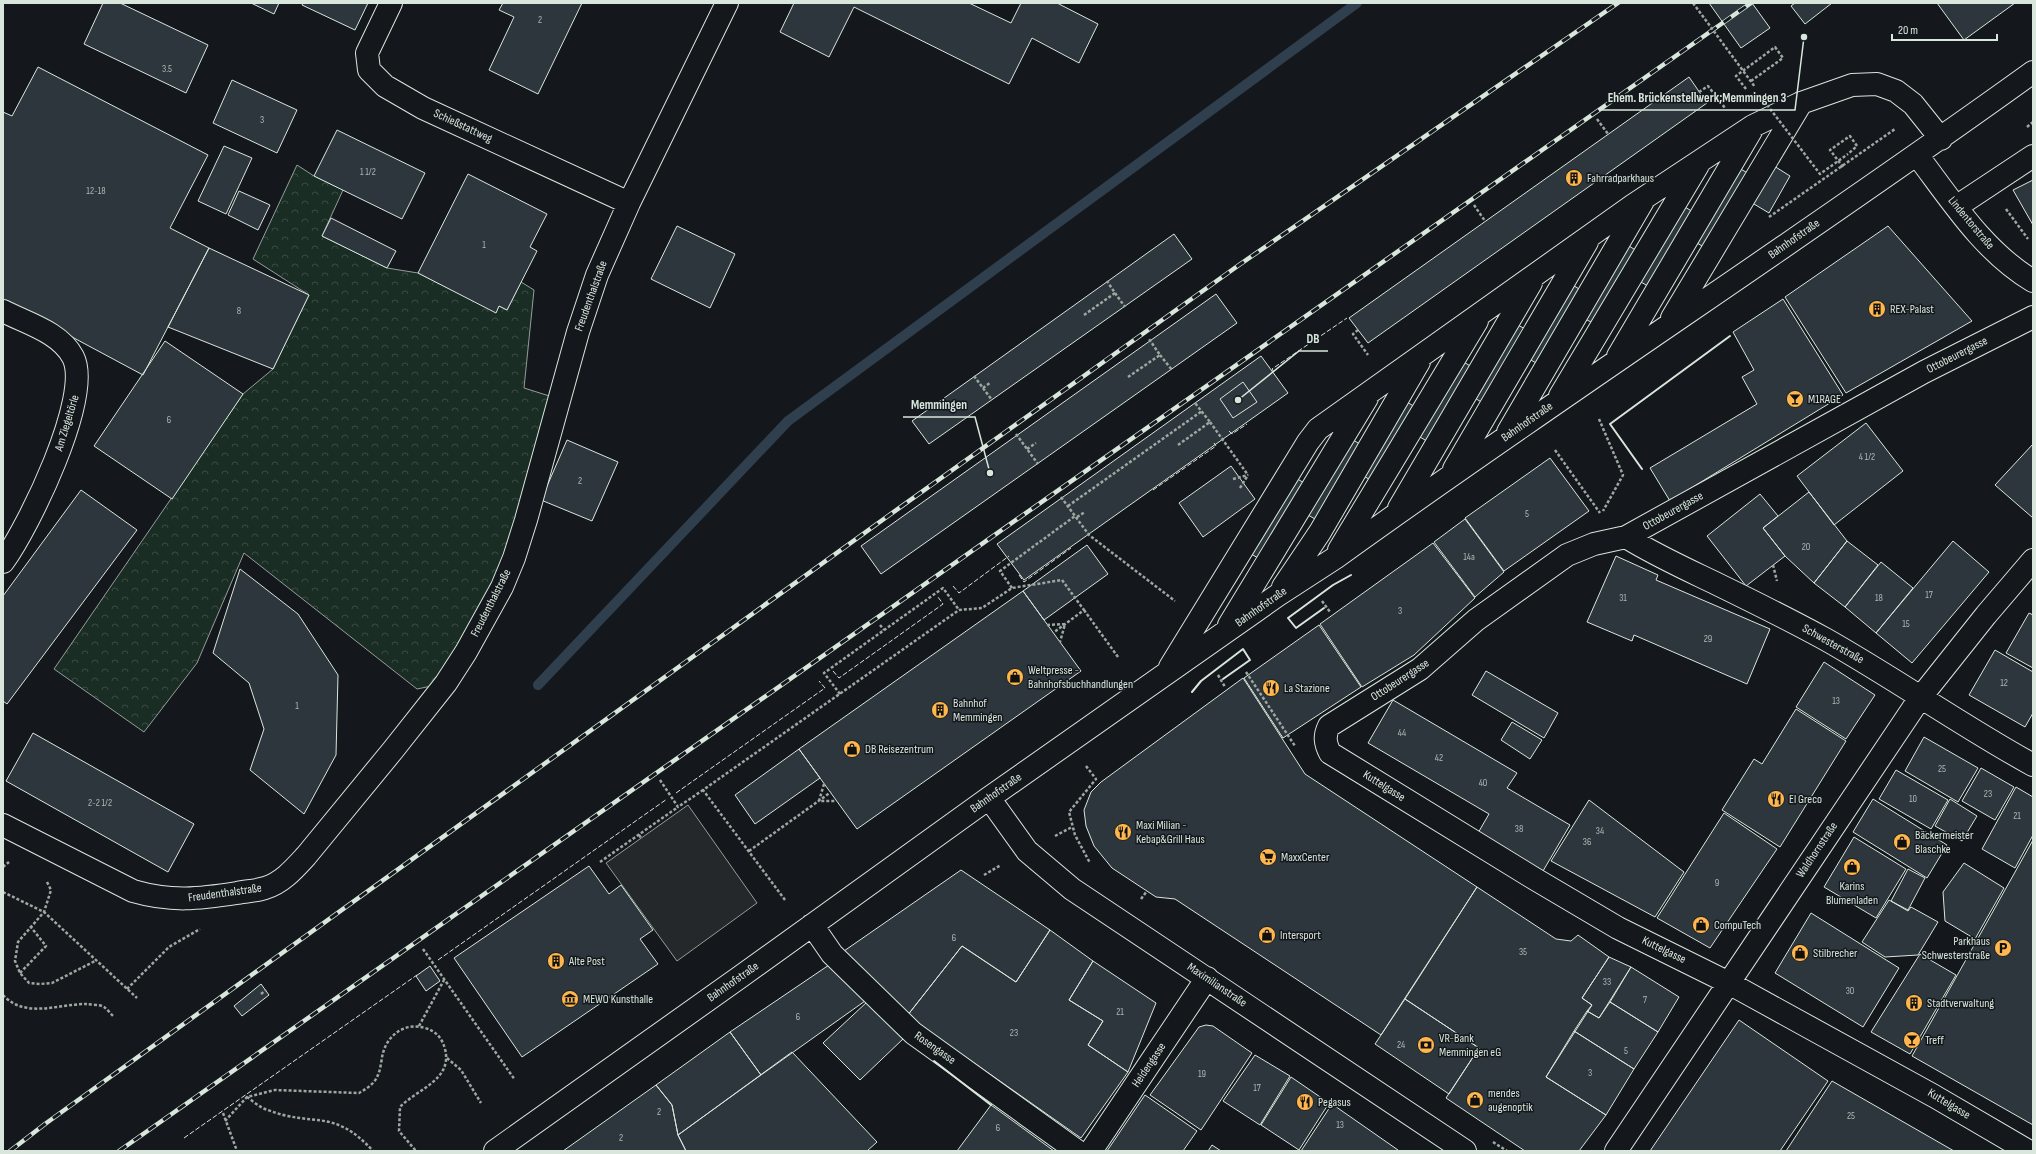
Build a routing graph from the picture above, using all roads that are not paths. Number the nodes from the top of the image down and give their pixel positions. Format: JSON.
{"nodes":[{"id":1,"x":391,"y":3,"type":"edge"},
{"id":2,"x":727,"y":3,"type":"edge"},
{"id":3,"x":2033,"y":72,"type":"edge"},
{"id":4,"x":1801,"y":103,"type":"junction"},
{"id":5,"x":1747,"y":130,"type":"junction"},
{"id":6,"x":1941,"y":139,"type":"junction"},
{"id":7,"x":1917,"y":155,"type":"junction"},
{"id":8,"x":2033,"y":156,"type":"edge"},
{"id":9,"x":1701,"y":160,"type":"junction"},
{"id":10,"x":1646,"y":196,"type":"junction"},
{"id":11,"x":629,"y":202,"type":"junction"},
{"id":12,"x":1956,"y":207,"type":"junction"},
{"id":13,"x":1591,"y":235,"type":"junction"},
{"id":14,"x":1535,"y":275,"type":"junction"},
{"id":15,"x":2033,"y":281,"type":"edge"},
{"id":16,"x":3,"y":311,"type":"edge"},
{"id":17,"x":1480,"y":315,"type":"junction"},
{"id":18,"x":2033,"y":317,"type":"edge"},
{"id":19,"x":1668,"y":324,"type":"junction"},
{"id":20,"x":1424,"y":353,"type":"junction"},
{"id":21,"x":1614,"y":362,"type":"junction"},
{"id":22,"x":1371,"y":392,"type":"junction"},
{"id":23,"x":1558,"y":401,"type":"junction"},
{"id":24,"x":1504,"y":438,"type":"junction"},
{"id":25,"x":1450,"y":476,"type":"junction"},
{"id":26,"x":1395,"y":514,"type":"junction"},
{"id":27,"x":1626,"y":537,"type":"junction"},
{"id":28,"x":1334,"y":558,"type":"junction"},
{"id":29,"x":2033,"y":560,"type":"edge"},
{"id":30,"x":3,"y":562,"type":"edge"},
{"id":31,"x":1278,"y":595,"type":"junction"},
{"id":32,"x":1225,"y":633,"type":"junction"},
{"id":33,"x":1165,"y":675,"type":"junction"},
{"id":34,"x":1920,"y":698,"type":"junction"},
{"id":35,"x":1329,"y":726,"type":"joint"},
{"id":36,"x":2033,"y":765,"type":"edge"},
{"id":37,"x":989,"y":798,"type":"junction"},
{"id":38,"x":3,"y":824,"type":"edge"},
{"id":39,"x":812,"y":925,"type":"junction"},
{"id":40,"x":1207,"y":978,"type":"junction"},
{"id":41,"x":1727,"y":982,"type":"junction"},
{"id":42,"x":495,"y":1151,"type":"edge"},
{"id":43,"x":1077,"y":1151,"type":"edge"},
{"id":44,"x":1091,"y":1151,"type":"edge"},
{"id":45,"x":1465,"y":1151,"type":"edge"},
{"id":46,"x":1616,"y":1151,"type":"edge"},
{"id":47,"x":2028,"y":1151,"type":"edge"}],
"edges":[{"from":1,"to":11,"type":"street","name":"Schießstattweg"},
{"from":2,"to":11,"type":"street","name":"Freudenthalstraße"},
{"from":3,"to":6,"type":"street","name":"Bahnhofstraße"},
{"from":4,"to":5,"type":"street"},
{"from":4,"to":6,"type":"street"},
{"from":4,"to":19,"type":"street"},
{"from":5,"to":9,"type":"street"},
{"from":5,"to":21,"type":"street"},
{"from":6,"to":7,"type":"street","name":"Bahnhofstraße"},
{"from":7,"to":12,"type":"street","name":"Lindentorstraße"},
{"from":7,"to":19,"type":"street","name":"Bahnhofstraße"},
{"from":8,"to":12,"type":"street"},
{"from":9,"to":10,"type":"street"},
{"from":9,"to":23,"type":"street"},
{"from":10,"to":13,"type":"street"},
{"from":10,"to":24,"type":"street"},
{"from":11,"to":38,"type":"street","name":"Freudenthalstraße"},
{"from":12,"to":15,"type":"street","name":"Lindentorstraße"},
{"from":13,"to":14,"type":"street"},
{"from":13,"to":25,"type":"street"},
{"from":14,"to":17,"type":"street"},
{"from":14,"to":26,"type":"street"},
{"from":16,"to":30,"type":"street","name":"Am Ziegeltörle"},
{"from":17,"to":20,"type":"street"},
{"from":17,"to":28,"type":"street"},
{"from":18,"to":27,"type":"street","name":"Ottobeurergasse"},
{"from":19,"to":21,"type":"street","name":"Bahnhofstraße"},
{"from":20,"to":22,"type":"street"},
{"from":20,"to":31,"type":"street"},
{"from":21,"to":23,"type":"street","name":"Bahnhofstraße"},
{"from":22,"to":32,"type":"street"},
{"from":22,"to":33,"type":"street"},
{"from":23,"to":24,"type":"street","name":"Bahnhofstraße"},
{"from":24,"to":25,"type":"street","name":"Bahnhofstraße"},
{"from":25,"to":26,"type":"street","name":"Bahnhofstraße"},
{"from":26,"to":28,"type":"street","name":"Bahnhofstraße"},
{"from":27,"to":34,"type":"street","name":"Schwesterstraße"},
{"from":27,"to":35,"type":"street","name":"Ottobeurergasse"},
{"from":28,"to":31,"type":"street","name":"Bahnhofstraße"},
{"from":29,"to":34,"type":"street","name":"Waldhornstraße"},
{"from":31,"to":32,"type":"street","name":"Bahnhofstraße"},
{"from":32,"to":33,"type":"street","name":"Bahnhofstraße"},
{"from":33,"to":37,"type":"street","name":"Bahnhofstraße"},
{"from":34,"to":36,"type":"street","name":"Schwesterstraße"},
{"from":34,"to":41,"type":"street","name":"Waldhornstraße"},
{"from":35,"to":41,"type":"street","name":"Kuttelgasse"},
{"from":37,"to":39,"type":"street","name":"Bahnhofstraße"},
{"from":37,"to":40,"type":"street","name":"Maximilianstraße"},
{"from":39,"to":42,"type":"street","name":"Bahnhofstraße"},
{"from":39,"to":43,"type":"street","name":"Rosengasse"},
{"from":40,"to":44,"type":"street","name":"Heidengasse"},
{"from":40,"to":45,"type":"street","name":"Maximilianstraße"},
{"from":41,"to":46,"type":"street","name":"Waldhornstraße"},
{"from":41,"to":47,"type":"street","name":"Kuttelgasse"}]}
